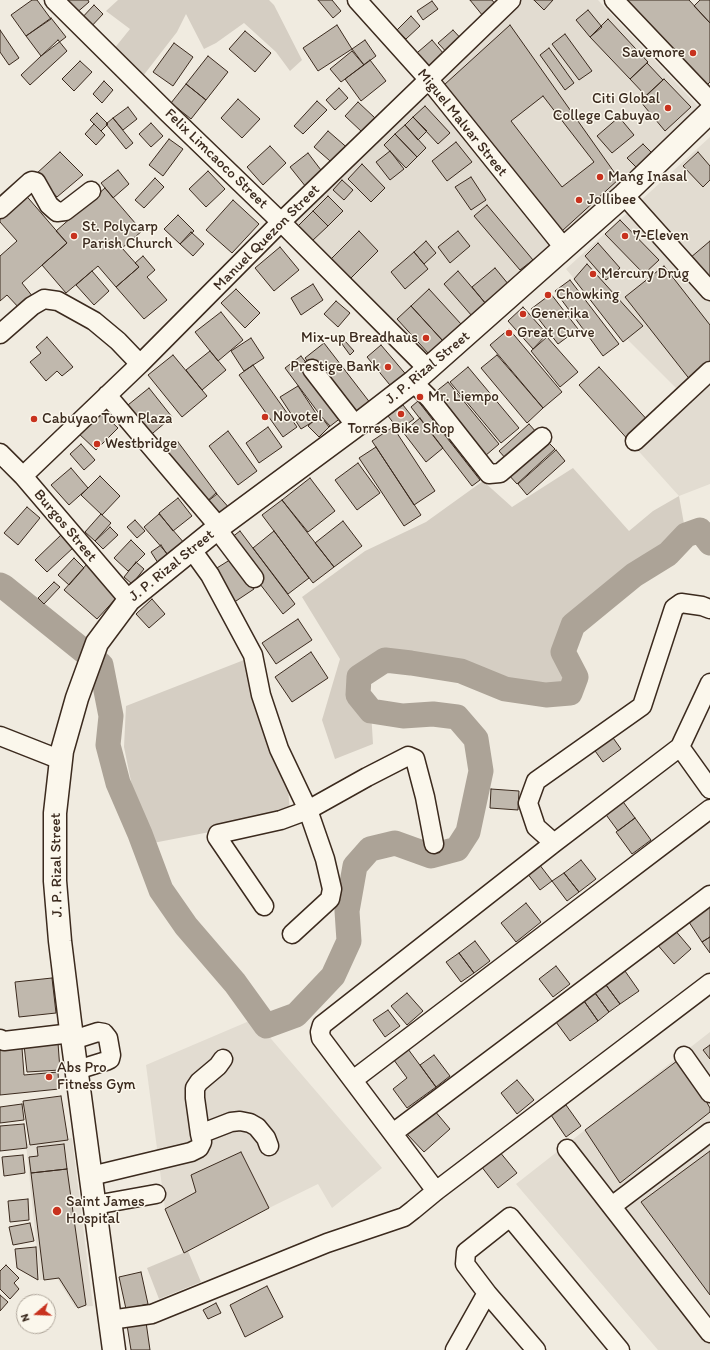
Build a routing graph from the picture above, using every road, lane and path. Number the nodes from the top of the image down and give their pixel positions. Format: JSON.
{"nodes":[{"id":1,"x":54,"y":0,"type":"edge"},
{"id":2,"x":357,"y":0,"type":"edge"},
{"id":3,"x":512,"y":0,"type":"edge"},
{"id":4,"x":614,"y":0,"type":"edge"},
{"id":5,"x":429,"y":80,"type":"junction"},
{"id":6,"x":710,"y":101,"type":"edge"},
{"id":7,"x":710,"y":112,"type":"edge"},
{"id":8,"x":91,"y":190,"type":"dead end"},
{"id":9,"x":624,"y":195,"type":"junction"},
{"id":10,"x":0,"y":209,"type":"edge"},
{"id":11,"x":281,"y":222,"type":"junction"},
{"id":12,"x":565,"y":249,"type":"junction"},
{"id":13,"x":710,"y":291,"type":"edge"},
{"id":14,"x":0,"y":334,"type":"edge"},
{"id":15,"x":140,"y":364,"type":"junction"},
{"id":16,"x":312,"y":369,"type":"dead end"},
{"id":17,"x":710,"y":371,"type":"edge"},
{"id":18,"x":421,"y":375,"type":"junction"},
{"id":19,"x":107,"y":396,"type":"junction"},
{"id":20,"x":356,"y":426,"type":"junction"},
{"id":21,"x":542,"y":437,"type":"dead end"},
{"id":22,"x":635,"y":441,"type":"dead end"},
{"id":23,"x":0,"y":453,"type":"edge"},
{"id":24,"x":23,"y":476,"type":"junction"},
{"id":25,"x":218,"y":528,"type":"junction"},
{"id":26,"x":192,"y":550,"type":"junction"},
{"id":27,"x":254,"y":578,"type":"dead end"},
{"id":28,"x":129,"y":600,"type":"junction"},
{"id":29,"x":710,"y":609,"type":"edge"},
{"id":30,"x":710,"y":683,"type":"edge"},
{"id":31,"x":0,"y":736,"type":"edge"},
{"id":32,"x":680,"y":747,"type":"junction"},
{"id":33,"x":61,"y":760,"type":"junction"},
{"id":34,"x":710,"y":789,"type":"edge"},
{"id":35,"x":710,"y":809,"type":"edge"},
{"id":36,"x":308,"y":810,"type":"junction"},
{"id":37,"x":554,"y":843,"type":"junction"},
{"id":38,"x":434,"y":844,"type":"dead end"},
{"id":39,"x":710,"y":895,"type":"edge"},
{"id":40,"x":264,"y":906,"type":"dead end"},
{"id":41,"x":292,"y":934,"type":"dead end"},
{"id":42,"x":710,"y":983,"type":"edge"},
{"id":43,"x":0,"y":1031,"type":"edge"},
{"id":44,"x":71,"y":1032,"type":"junction"},
{"id":45,"x":0,"y":1039,"type":"edge"},
{"id":46,"x":684,"y":1056,"type":"dead end"},
{"id":47,"x":223,"y":1058,"type":"dead end"},
{"id":48,"x":77,"y":1070,"type":"junction"},
{"id":49,"x":353,"y":1080,"type":"junction"},
{"id":50,"x":710,"y":1093,"type":"edge"},
{"id":51,"x":710,"y":1132,"type":"edge"},
{"id":52,"x":393,"y":1133,"type":"junction"},
{"id":53,"x":200,"y":1134,"type":"junction"},
{"id":54,"x":269,"y":1146,"type":"dead end"},
{"id":55,"x":567,"y":1149,"type":"dead end"},
{"id":56,"x":91,"y":1176,"type":"junction"},
{"id":57,"x":436,"y":1191,"type":"junction"},
{"id":58,"x":156,"y":1194,"type":"dead end"},
{"id":59,"x":95,"y":1205,"type":"junction"},
{"id":60,"x":612,"y":1206,"type":"junction"},
{"id":61,"x":487,"y":1293,"type":"junction"},
{"id":62,"x":110,"y":1320,"type":"junction"},
{"id":63,"x":710,"y":1332,"type":"edge"},
{"id":64,"x":114,"y":1350,"type":"edge"},
{"id":65,"x":455,"y":1350,"type":"edge"},
{"id":66,"x":536,"y":1350,"type":"edge"},
{"id":67,"x":620,"y":1350,"type":"edge"}],
"edges":[{"from":1,"to":11,"type":"street","name":"Felix Limcaoco Street"},
{"from":2,"to":5,"type":"street","name":"Miguel Malvar Street"},
{"from":3,"to":5,"type":"street","name":"Manuel Quezon Street"},
{"from":4,"to":6,"type":"street"},
{"from":5,"to":11,"type":"street","name":"Manuel Quezon Street"},
{"from":5,"to":12,"type":"street","name":"Miguel Malvar Street"},
{"from":7,"to":9,"type":"main road","name":"J. P. Rizal Street"},
{"from":8,"to":10,"type":"street"},
{"from":9,"to":12,"type":"main road","name":"J. P. Rizal Street"},
{"from":9,"to":13,"type":"street"},
{"from":11,"to":15,"type":"street","name":"Manuel Quezon Street"},
{"from":11,"to":18,"type":"street","name":"Felix Limcaoco Street"},
{"from":12,"to":18,"type":"main road","name":"J. P. Rizal Street"},
{"from":14,"to":15,"type":"street"},
{"from":15,"to":19,"type":"street","name":"Manuel Quezon Street"},
{"from":16,"to":20,"type":"street"},
{"from":17,"to":22,"type":"street"},
{"from":18,"to":20,"type":"main road","name":"J. P. Rizal Street"},
{"from":18,"to":21,"type":"street","name":"Felix Limcaoco Street"},
{"from":19,"to":24,"type":"street","name":"Manuel Quezon Street"},
{"from":19,"to":25,"type":"street"},
{"from":20,"to":25,"type":"main road","name":"J. P. Rizal Street"},
{"from":23,"to":24,"type":"street","name":"Burgos Street"},
{"from":24,"to":28,"type":"street","name":"Burgos Street"},
{"from":25,"to":26,"type":"main road","name":"J. P. Rizal Street"},
{"from":25,"to":27,"type":"street"},
{"from":26,"to":28,"type":"main road","name":"J. P. Rizal Street"},
{"from":26,"to":36,"type":"street"},
{"from":28,"to":33,"type":"main road","name":"J. P. Rizal Street"},
{"from":29,"to":37,"type":"street"},
{"from":30,"to":32,"type":"street"},
{"from":31,"to":33,"type":"street"},
{"from":32,"to":34,"type":"street"},
{"from":32,"to":37,"type":"street"},
{"from":33,"to":44,"type":"main road","name":"J. P. Rizal Street"},
{"from":35,"to":49,"type":"street"},
{"from":36,"to":38,"type":"street"},
{"from":36,"to":40,"type":"street"},
{"from":36,"to":41,"type":"street"},
{"from":37,"to":49,"type":"street"},
{"from":39,"to":52,"type":"street"},
{"from":42,"to":57,"type":"street"},
{"from":43,"to":44,"type":"street"},
{"from":44,"to":45,"type":"street"},
{"from":44,"to":48,"type":"main road","name":"J. P. Rizal Street"},
{"from":44,"to":48,"type":"street"},
{"from":46,"to":50,"type":"street"},
{"from":47,"to":53,"type":"street"},
{"from":48,"to":56,"type":"main road","name":"J. P. Rizal Street"},
{"from":49,"to":52,"type":"street"},
{"from":51,"to":60,"type":"street"},
{"from":52,"to":57,"type":"street"},
{"from":53,"to":54,"type":"street"},
{"from":53,"to":56,"type":"street"},
{"from":55,"to":60,"type":"street"},
{"from":56,"to":59,"type":"main road","name":"J. P. Rizal Street"},
{"from":57,"to":62,"type":"street"},
{"from":58,"to":59,"type":"street"},
{"from":59,"to":62,"type":"main road","name":"J. P. Rizal Street"},
{"from":60,"to":63,"type":"street"},
{"from":61,"to":65,"type":"street"},
{"from":61,"to":66,"type":"street"},
{"from":61,"to":67,"type":"street"},
{"from":62,"to":64,"type":"main road","name":"J. P. Rizal Street"}]}
